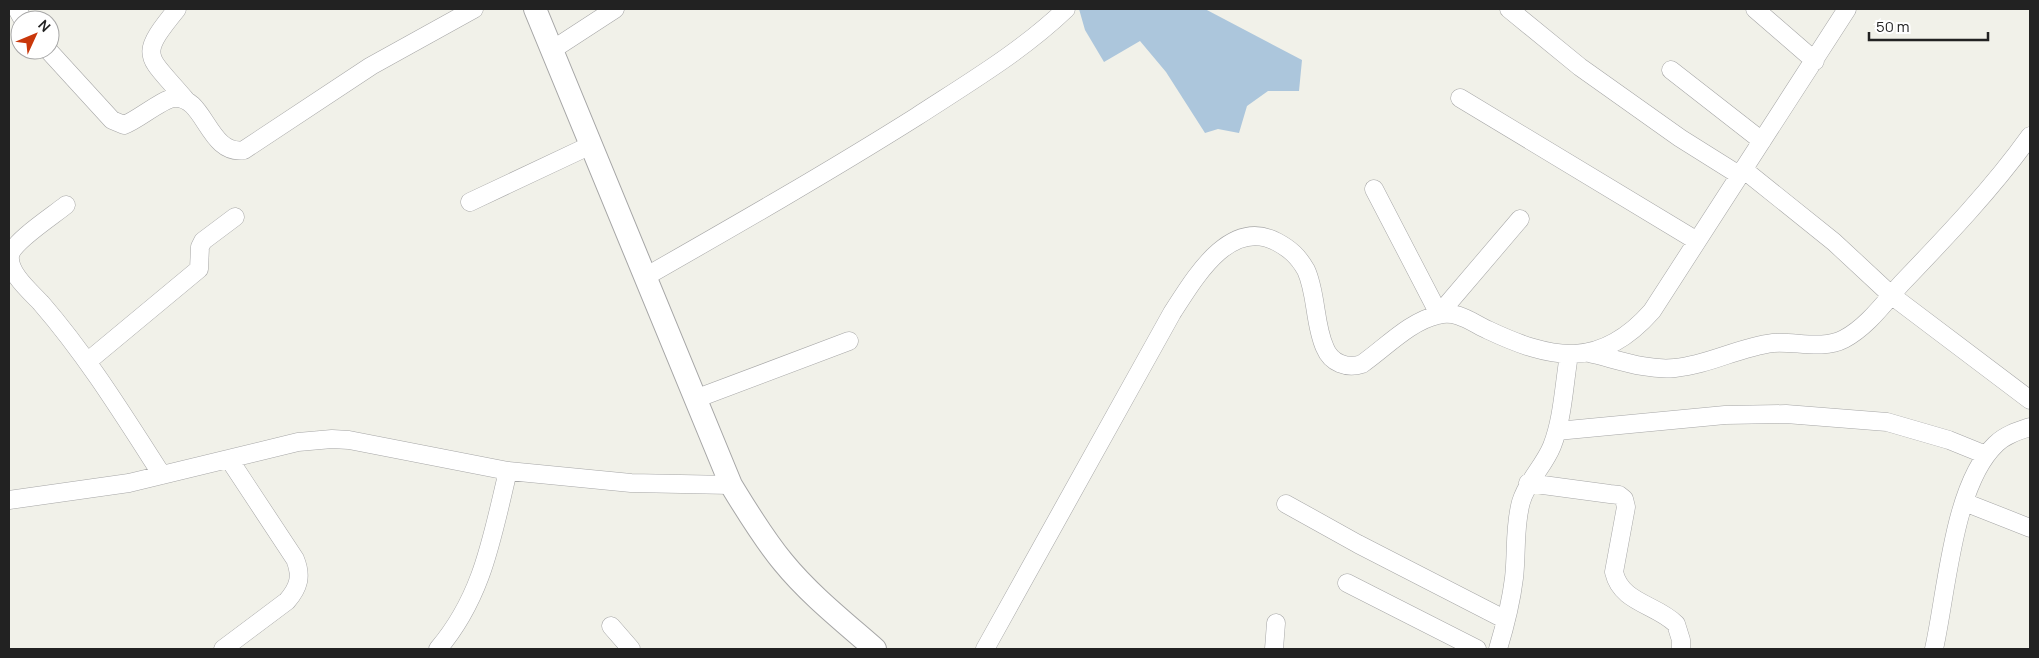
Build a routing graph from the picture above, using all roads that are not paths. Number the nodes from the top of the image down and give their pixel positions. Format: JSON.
{"nodes":[{"id":1,"x":178,"y":9,"type":"edge"},
{"id":2,"x":474,"y":9,"type":"edge"},
{"id":3,"x":535,"y":9,"type":"edge"},
{"id":4,"x":615,"y":9,"type":"edge"},
{"id":5,"x":1066,"y":9,"type":"edge"},
{"id":6,"x":1509,"y":9,"type":"edge"},
{"id":7,"x":1755,"y":9,"type":"edge"},
{"id":8,"x":1847,"y":9,"type":"edge"},
{"id":9,"x":552,"y":50,"type":"junction"},
{"id":10,"x":57,"y":60,"type":"edge"},
{"id":11,"x":1815,"y":61,"type":"junction"},
{"id":12,"x":1671,"y":70,"type":"dead end"},
{"id":13,"x":1460,"y":98,"type":"dead end"},
{"id":14,"x":185,"y":99,"type":"junction"},
{"id":15,"x":2030,"y":136,"type":"edge"},
{"id":16,"x":1762,"y":141,"type":"junction"},
{"id":17,"x":591,"y":145,"type":"junction"},
{"id":18,"x":1741,"y":172,"type":"junction"},
{"id":19,"x":1374,"y":189,"type":"dead end"},
{"id":20,"x":470,"y":202,"type":"dead end"},
{"id":21,"x":66,"y":205,"type":"dead end"},
{"id":22,"x":235,"y":217,"type":"dead end"},
{"id":23,"x":1520,"y":219,"type":"dead end"},
{"id":24,"x":1697,"y":241,"type":"junction"},
{"id":25,"x":645,"y":277,"type":"junction"},
{"id":26,"x":1891,"y":296,"type":"junction"},
{"id":27,"x":1439,"y":314,"type":"junction"},
{"id":28,"x":849,"y":341,"type":"dead end"},
{"id":29,"x":1589,"y":353,"type":"junction"},
{"id":30,"x":1569,"y":355,"type":"junction"},
{"id":31,"x":87,"y":362,"type":"junction"},
{"id":32,"x":695,"y":399,"type":"junction"},
{"id":33,"x":2030,"y":400,"type":"edge"},
{"id":34,"x":2030,"y":428,"type":"edge"},
{"id":35,"x":1557,"y":431,"type":"junction"},
{"id":36,"x":1986,"y":455,"type":"junction"},
{"id":37,"x":229,"y":459,"type":"junction"},
{"id":38,"x":508,"y":471,"type":"junction"},
{"id":39,"x":162,"y":475,"type":"junction"},
{"id":40,"x":1528,"y":483,"type":"junction"},
{"id":41,"x":731,"y":485,"type":"junction"},
{"id":42,"x":9,"y":500,"type":"edge"},
{"id":43,"x":1964,"y":502,"type":"junction"},
{"id":44,"x":1286,"y":504,"type":"dead end"},
{"id":45,"x":2030,"y":528,"type":"edge"},
{"id":46,"x":1348,"y":583,"type":"dead end"},
{"id":47,"x":1506,"y":620,"type":"junction"},
{"id":48,"x":1276,"y":623,"type":"dead end"},
{"id":49,"x":611,"y":626,"type":"dead end"},
{"id":50,"x":868,"y":647,"type":"edge"},
{"id":51,"x":223,"y":649,"type":"edge"},
{"id":52,"x":438,"y":649,"type":"edge"},
{"id":53,"x":630,"y":649,"type":"edge"},
{"id":54,"x":986,"y":649,"type":"edge"},
{"id":55,"x":1274,"y":649,"type":"edge"},
{"id":56,"x":1477,"y":649,"type":"edge"},
{"id":57,"x":1498,"y":649,"type":"edge"},
{"id":58,"x":1681,"y":649,"type":"edge"},
{"id":59,"x":1934,"y":649,"type":"edge"}],
"edges":[{"from":1,"to":14,"type":"street"},
{"from":2,"to":14,"type":"street"},
{"from":3,"to":9,"type":"street"},
{"from":4,"to":9,"type":"street"},
{"from":5,"to":25,"type":"street"},
{"from":6,"to":18,"type":"street"},
{"from":7,"to":11,"type":"street"},
{"from":8,"to":11,"type":"street"},
{"from":9,"to":17,"type":"street"},
{"from":10,"to":14,"type":"street"},
{"from":11,"to":16,"type":"street"},
{"from":12,"to":16,"type":"street"},
{"from":13,"to":24,"type":"street"},
{"from":15,"to":26,"type":"street"},
{"from":16,"to":18,"type":"street"},
{"from":17,"to":20,"type":"street"},
{"from":17,"to":25,"type":"street"},
{"from":18,"to":24,"type":"street"},
{"from":18,"to":26,"type":"street"},
{"from":19,"to":27,"type":"street"},
{"from":21,"to":31,"type":"street"},
{"from":22,"to":31,"type":"street"},
{"from":23,"to":27,"type":"street"},
{"from":24,"to":29,"type":"street"},
{"from":25,"to":32,"type":"street"},
{"from":26,"to":29,"type":"street"},
{"from":26,"to":33,"type":"street"},
{"from":27,"to":30,"type":"street"},
{"from":27,"to":54,"type":"street"},
{"from":28,"to":32,"type":"street"},
{"from":29,"to":30,"type":"street"},
{"from":30,"to":35,"type":"street"},
{"from":31,"to":39,"type":"street"},
{"from":32,"to":41,"type":"street"},
{"from":34,"to":36,"type":"street"},
{"from":35,"to":36,"type":"street"},
{"from":35,"to":40,"type":"street"},
{"from":36,"to":43,"type":"street"},
{"from":37,"to":38,"type":"street"},
{"from":37,"to":39,"type":"street"},
{"from":37,"to":51,"type":"street"},
{"from":38,"to":41,"type":"street"},
{"from":38,"to":52,"type":"street"},
{"from":39,"to":42,"type":"street"},
{"from":40,"to":47,"type":"street"},
{"from":40,"to":58,"type":"street"},
{"from":41,"to":50,"type":"street"},
{"from":43,"to":45,"type":"street"},
{"from":43,"to":59,"type":"street"},
{"from":44,"to":47,"type":"street"},
{"from":46,"to":56,"type":"street"},
{"from":47,"to":57,"type":"street"},
{"from":48,"to":55,"type":"street"},
{"from":49,"to":53,"type":"street"}]}
